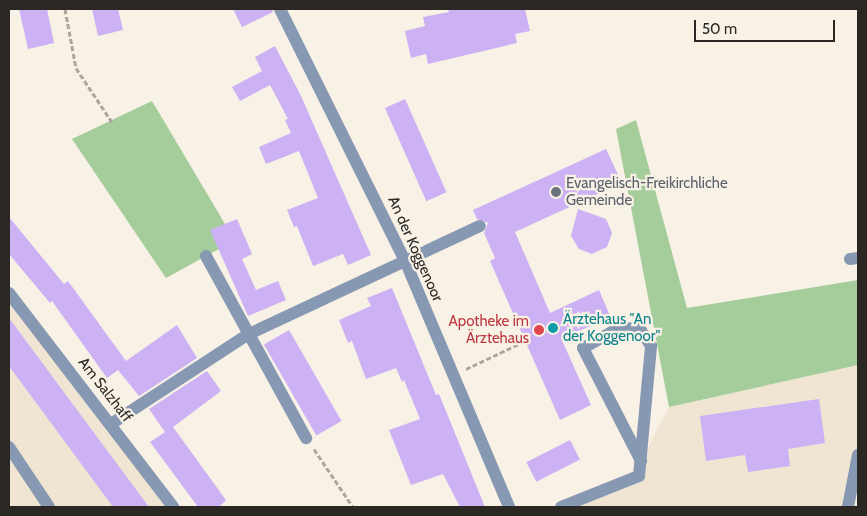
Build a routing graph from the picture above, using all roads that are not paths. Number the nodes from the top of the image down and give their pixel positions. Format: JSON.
{"nodes":[{"id":1,"x":280,"y":9,"type":"edge"},
{"id":2,"x":480,"y":226,"type":"dead end"},
{"id":3,"x":206,"y":256,"type":"dead end"},
{"id":4,"x":406,"y":263,"type":"junction"},
{"id":5,"x":9,"y":293,"type":"edge"},
{"id":6,"x":247,"y":335,"type":"junction"},
{"id":7,"x":111,"y":424,"type":"junction"},
{"id":8,"x":306,"y":438,"type":"road end"},
{"id":9,"x":9,"y":447,"type":"edge"},
{"id":10,"x":858,"y":455,"type":"edge"},
{"id":11,"x":641,"y":461,"type":"junction"},
{"id":12,"x":49,"y":507,"type":"edge"},
{"id":13,"x":173,"y":507,"type":"edge"},
{"id":14,"x":510,"y":507,"type":"edge"},
{"id":15,"x":561,"y":507,"type":"edge"},
{"id":16,"x":848,"y":507,"type":"edge"}],
"edges":[{"from":1,"to":4,"type":"street","name":"An der Koggenoor"},
{"from":2,"to":4,"type":"street"},
{"from":3,"to":6,"type":"street"},
{"from":4,"to":6,"type":"street"},
{"from":4,"to":14,"type":"street","name":"An der Koggenoor"},
{"from":5,"to":7,"type":"street","name":"Am Salzhaff"},
{"from":6,"to":7,"type":"street"},
{"from":6,"to":8,"type":"street"},
{"from":7,"to":13,"type":"street","name":"Am Salzhaff"},
{"from":9,"to":12,"type":"street"},
{"from":10,"to":16,"type":"street"},
{"from":11,"to":11,"type":"street"},
{"from":11,"to":15,"type":"street"}]}
